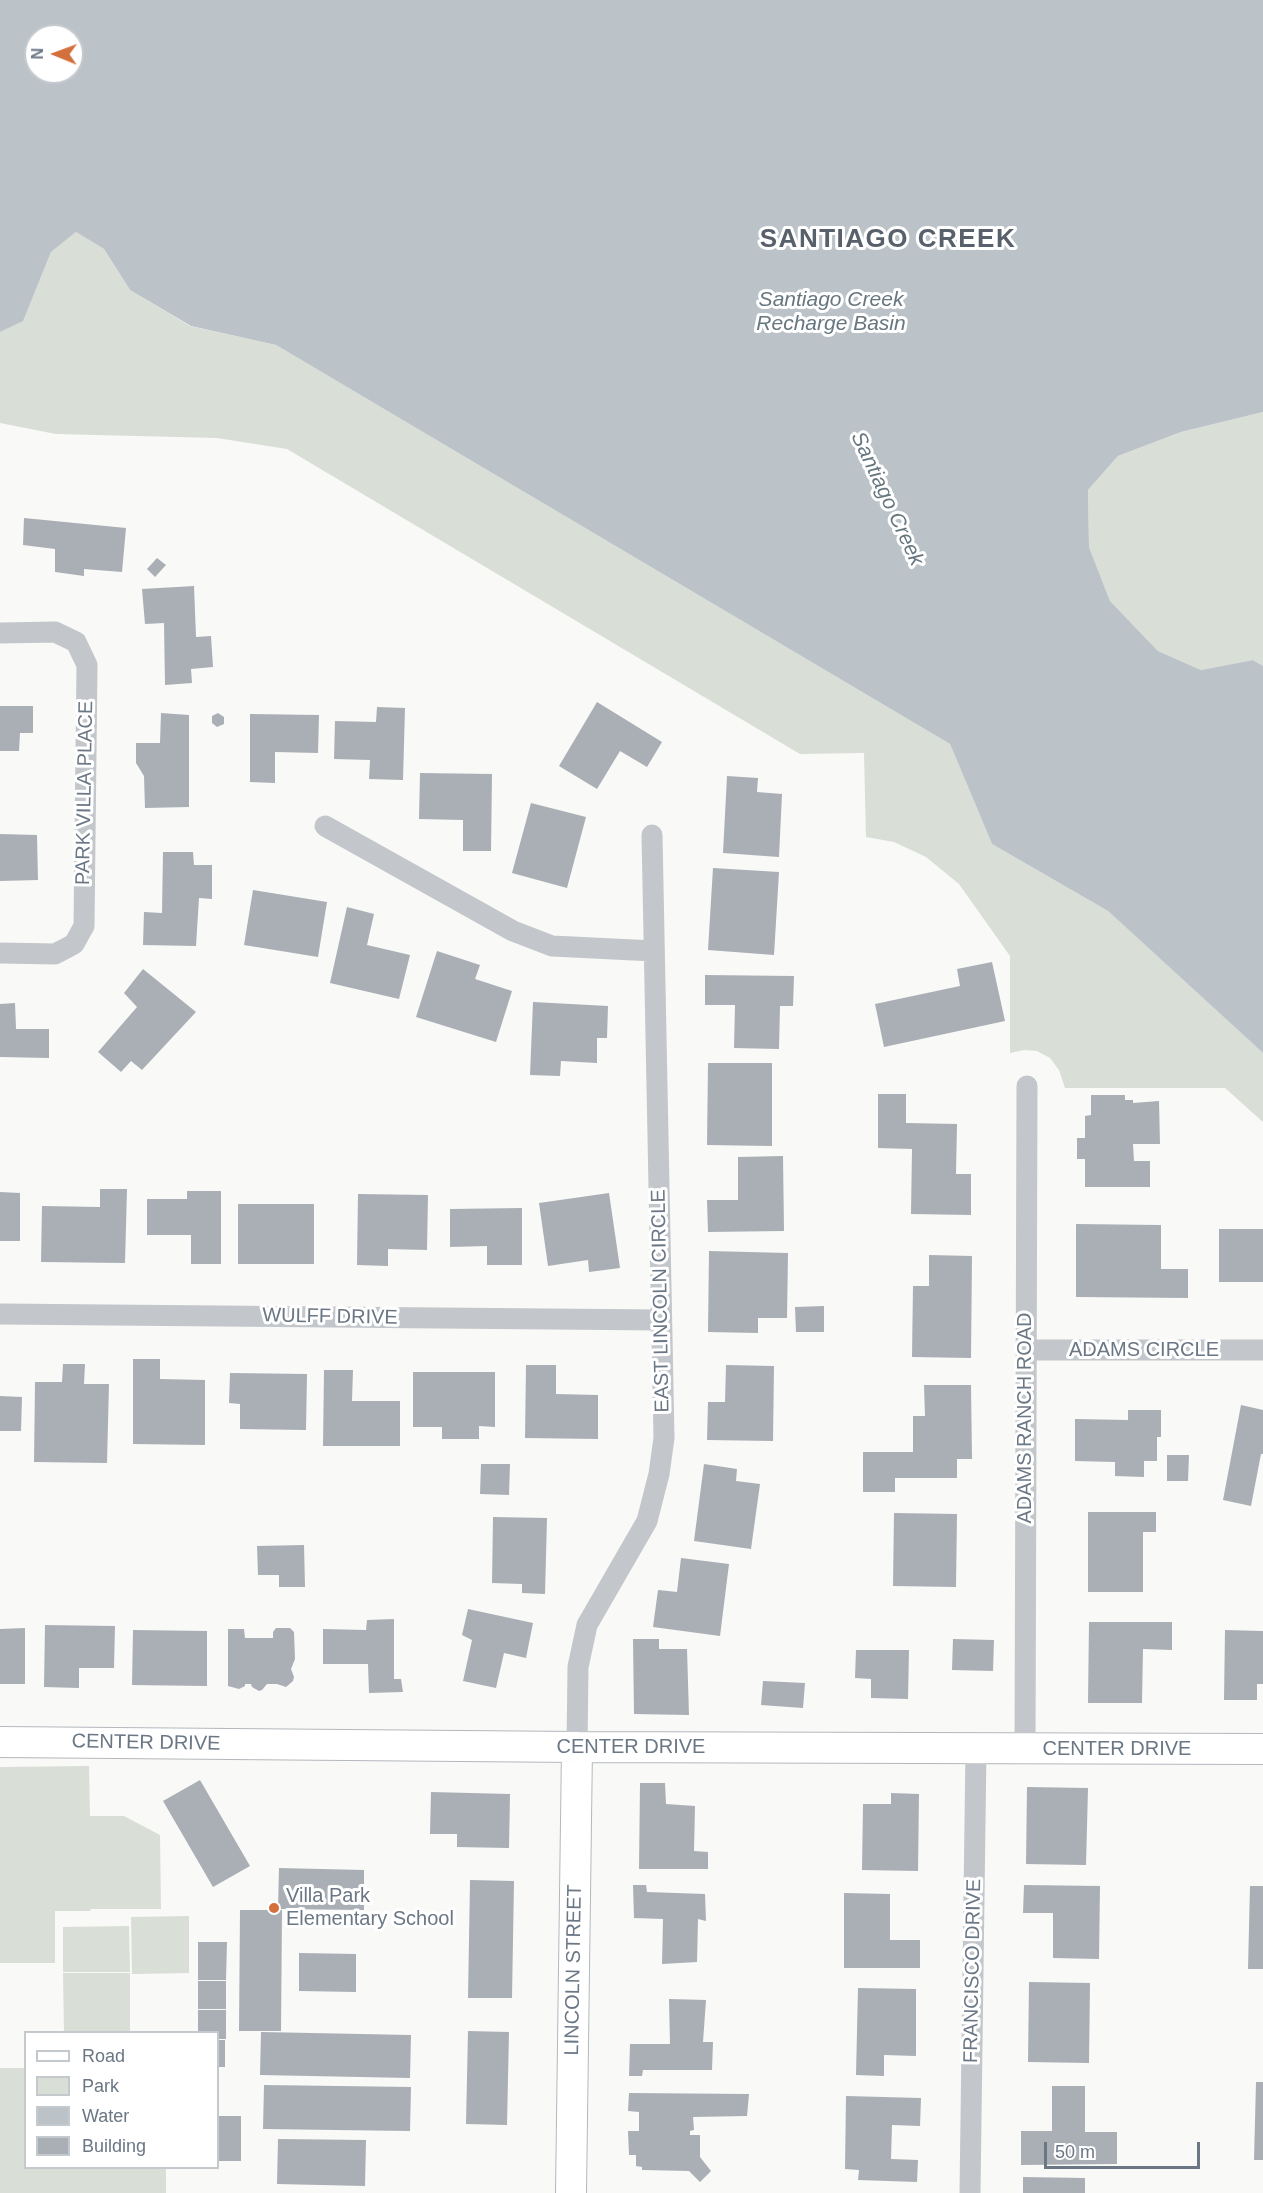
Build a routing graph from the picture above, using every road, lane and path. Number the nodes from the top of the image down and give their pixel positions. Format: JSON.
{"nodes":[{"id":1,"x":0,"y":633,"type":"edge"},
{"id":2,"x":326,"y":826,"type":"dead end"},
{"id":3,"x":652,"y":835,"type":"dead end"},
{"id":4,"x":654,"y":951,"type":"junction"},
{"id":5,"x":0,"y":953,"type":"edge"},
{"id":6,"x":1027,"y":1086,"type":"dead end"},
{"id":7,"x":0,"y":1314,"type":"edge"},
{"id":8,"x":660,"y":1320,"type":"junction"},
{"id":9,"x":1026,"y":1350,"type":"junction"},
{"id":10,"x":1263,"y":1350,"type":"edge"},
{"id":11,"x":0,"y":1742,"type":"edge"},
{"id":12,"x":577,"y":1747,"type":"junction"},
{"id":13,"x":976,"y":1749,"type":"junction"},
{"id":14,"x":1024,"y":1749,"type":"junction"},
{"id":15,"x":1263,"y":1749,"type":"edge"},
{"id":16,"x":572,"y":2193,"type":"edge"},
{"id":17,"x":970,"y":2193,"type":"edge"}],
"edges":[{"from":1,"to":5,"type":"street","name":"PARK VILLA PLACE"},
{"from":2,"to":4,"type":"street"},
{"from":3,"to":4,"type":"street","name":"EAST LINCOLN CIRCLE"},
{"from":4,"to":8,"type":"street","name":"EAST LINCOLN CIRCLE"},
{"from":6,"to":9,"type":"street","name":"ADAMS RANCH ROAD"},
{"from":7,"to":8,"type":"street","name":"WULFF DRIVE"},
{"from":8,"to":12,"type":"street","name":"EAST LINCOLN CIRCLE"},
{"from":9,"to":10,"type":"street","name":"ADAMS CIRCLE"},
{"from":9,"to":14,"type":"street","name":"ADAMS RANCH ROAD"},
{"from":11,"to":12,"type":"street","name":"CENTER DRIVE"},
{"from":12,"to":13,"type":"street","name":"CENTER DRIVE"},
{"from":12,"to":16,"type":"street","name":"LINCOLN STREET"},
{"from":13,"to":14,"type":"street","name":"CENTER DRIVE"},
{"from":13,"to":17,"type":"street","name":"FRANCISCO DRIVE"},
{"from":14,"to":15,"type":"street","name":"CENTER DRIVE"}]}
